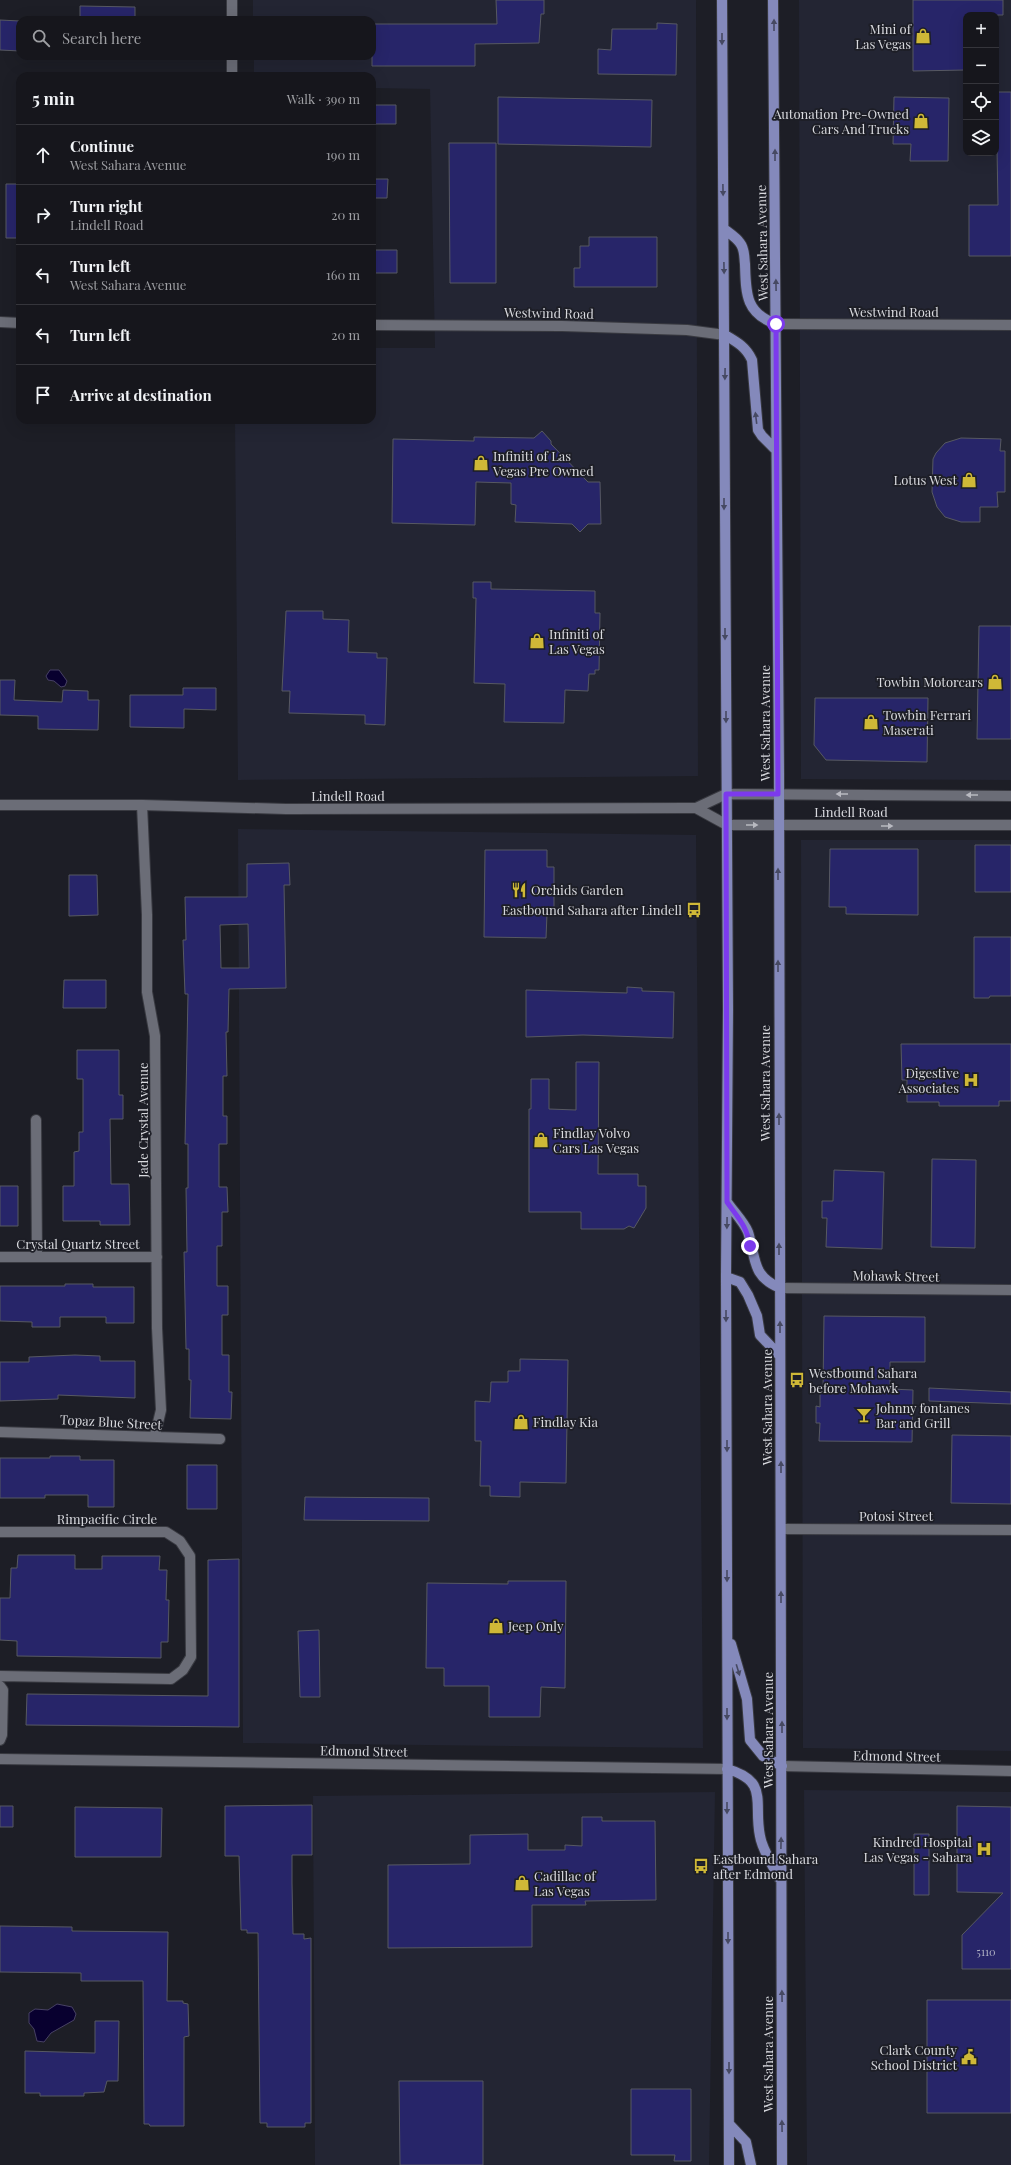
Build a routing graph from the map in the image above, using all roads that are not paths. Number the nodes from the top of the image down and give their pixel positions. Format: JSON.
{"nodes":[{"id":1,"x":232,"y":0,"type":"edge"},
{"id":2,"x":722,"y":0,"type":"edge"},
{"id":3,"x":773,"y":0,"type":"edge"},
{"id":4,"x":232,"y":16,"type":"edge"},
{"id":5,"x":232,"y":60,"type":"edge"},
{"id":6,"x":232,"y":72,"type":"edge"},
{"id":7,"x":724,"y":229,"type":"junction"},
{"id":8,"x":0,"y":322,"type":"edge"},
{"id":9,"x":16,"y":323,"type":"edge"},
{"id":10,"x":776,"y":324,"type":"junction"},
{"id":11,"x":376,"y":325,"type":"edge"},
{"id":12,"x":1011,"y":325,"type":"edge"},
{"id":13,"x":725,"y":335,"type":"junction"},
{"id":14,"x":776,"y":450,"type":"junction"},
{"id":15,"x":726,"y":794,"type":"junction"},
{"id":16,"x":778,"y":794,"type":"junction"},
{"id":17,"x":1011,"y":796,"type":"edge"},
{"id":18,"x":0,"y":805,"type":"edge"},
{"id":19,"x":142,"y":805,"type":"junction"},
{"id":20,"x":696,"y":808,"type":"junction"},
{"id":21,"x":726,"y":825,"type":"junction"},
{"id":22,"x":778,"y":825,"type":"junction"},
{"id":23,"x":1011,"y":825,"type":"edge"},
{"id":24,"x":36,"y":1120,"type":"dead end"},
{"id":25,"x":727,"y":1202,"type":"junction"},
{"id":26,"x":37,"y":1256,"type":"junction"},
{"id":27,"x":0,"y":1257,"type":"edge"},
{"id":28,"x":156,"y":1257,"type":"junction"},
{"id":29,"x":726,"y":1277,"type":"junction"},
{"id":30,"x":780,"y":1288,"type":"junction"},
{"id":31,"x":1011,"y":1290,"type":"edge"},
{"id":32,"x":780,"y":1356,"type":"junction"},
{"id":33,"x":0,"y":1432,"type":"edge"},
{"id":34,"x":155,"y":1436,"type":"junction"},
{"id":35,"x":220,"y":1439,"type":"dead end"},
{"id":36,"x":781,"y":1529,"type":"junction"},
{"id":37,"x":1011,"y":1530,"type":"edge"},
{"id":38,"x":0,"y":1532,"type":"edge"},
{"id":39,"x":727,"y":1633,"type":"junction"},
{"id":40,"x":0,"y":1676,"type":"edge"},
{"id":41,"x":0,"y":1686,"type":"edge"},
{"id":42,"x":0,"y":1740,"type":"edge"},
{"id":43,"x":0,"y":1759,"type":"edge"},
{"id":44,"x":782,"y":1766,"type":"junction"},
{"id":45,"x":727,"y":1768,"type":"junction"},
{"id":46,"x":1011,"y":1771,"type":"edge"},
{"id":47,"x":780,"y":1882,"type":"junction"},
{"id":48,"x":729,"y":2124,"type":"junction"},
{"id":49,"x":729,"y":2165,"type":"edge"},
{"id":50,"x":751,"y":2165,"type":"edge"},
{"id":51,"x":782,"y":2165,"type":"edge"}],
"edges":[{"from":1,"to":4,"type":"street"},
{"from":2,"to":7,"type":"main road","one_way":true},
{"from":10,"to":3,"type":"main road","name":"West Sahara Avenue","one_way":true},
{"from":5,"to":6,"type":"street"},
{"from":7,"to":10,"type":"main road"},
{"from":7,"to":13,"type":"main road","one_way":true},
{"from":8,"to":9,"type":"street"},
{"from":10,"to":12,"type":"street","name":"Westwind Road"},
{"from":10,"to":14,"type":"main road","name":"West Sahara Avenue"},
{"from":11,"to":13,"type":"street","name":"Westwind Road"},
{"from":14,"to":13,"type":"main road","one_way":true},
{"from":13,"to":15,"type":"main road","one_way":true},
{"from":14,"to":16,"type":"main road","name":"West Sahara Avenue"},
{"from":15,"to":16,"type":"street","name":"Lindell Road"},
{"from":15,"to":20,"type":"street","name":"Lindell Road"},
{"from":15,"to":21,"type":"main road"},
{"from":17,"to":16,"type":"street","name":"Lindell Road","one_way":true},
{"from":16,"to":22,"type":"main road","name":"West Sahara Avenue"},
{"from":18,"to":19,"type":"street","name":"Lindell Road"},
{"from":19,"to":20,"type":"street","name":"Lindell Road"},
{"from":19,"to":28,"type":"street","name":"Jade Crystal Avenue"},
{"from":20,"to":21,"type":"street","name":"Lindell Road"},
{"from":21,"to":22,"type":"street","name":"Lindell Road","one_way":true},
{"from":21,"to":25,"type":"main road"},
{"from":22,"to":23,"type":"street","name":"Lindell Road","one_way":true},
{"from":30,"to":22,"type":"main road","name":"West Sahara Avenue","one_way":true},
{"from":24,"to":26,"type":"street"},
{"from":25,"to":29,"type":"main road","one_way":true},
{"from":25,"to":30,"type":"main road"},
{"from":26,"to":27,"type":"street","name":"Crystal Quartz Street"},
{"from":26,"to":28,"type":"street","name":"Crystal Quartz Street"},
{"from":28,"to":34,"type":"street","name":"Jade Crystal Avenue"},
{"from":29,"to":32,"type":"main road"},
{"from":29,"to":39,"type":"main road","one_way":true},
{"from":30,"to":31,"type":"street","name":"Mohawk Street"},
{"from":32,"to":30,"type":"main road","name":"West Sahara Avenue","one_way":true},
{"from":36,"to":32,"type":"main road","name":"West Sahara Avenue","one_way":true},
{"from":33,"to":34,"type":"street","name":"Topaz Blue Street"},
{"from":34,"to":35,"type":"street","name":"Topaz Blue Street"},
{"from":36,"to":37,"type":"street","name":"Potosi Street"},
{"from":44,"to":36,"type":"main road","name":"West Sahara Avenue","one_way":true},
{"from":38,"to":40,"type":"street","name":"Rimpacific Circle"},
{"from":39,"to":44,"type":"main road","one_way":true},
{"from":39,"to":45,"type":"main road","one_way":true},
{"from":41,"to":42,"type":"street"},
{"from":43,"to":45,"type":"street","name":"Edmond Street"},
{"from":44,"to":46,"type":"street","name":"Edmond Street"},
{"from":47,"to":44,"type":"main road","name":"West Sahara Avenue","one_way":true},
{"from":45,"to":47,"type":"main road"},
{"from":45,"to":48,"type":"main road","one_way":true},
{"from":51,"to":47,"type":"main road","name":"West Sahara Avenue","one_way":true},
{"from":48,"to":49,"type":"main road"},
{"from":48,"to":50,"type":"main road"}]}
